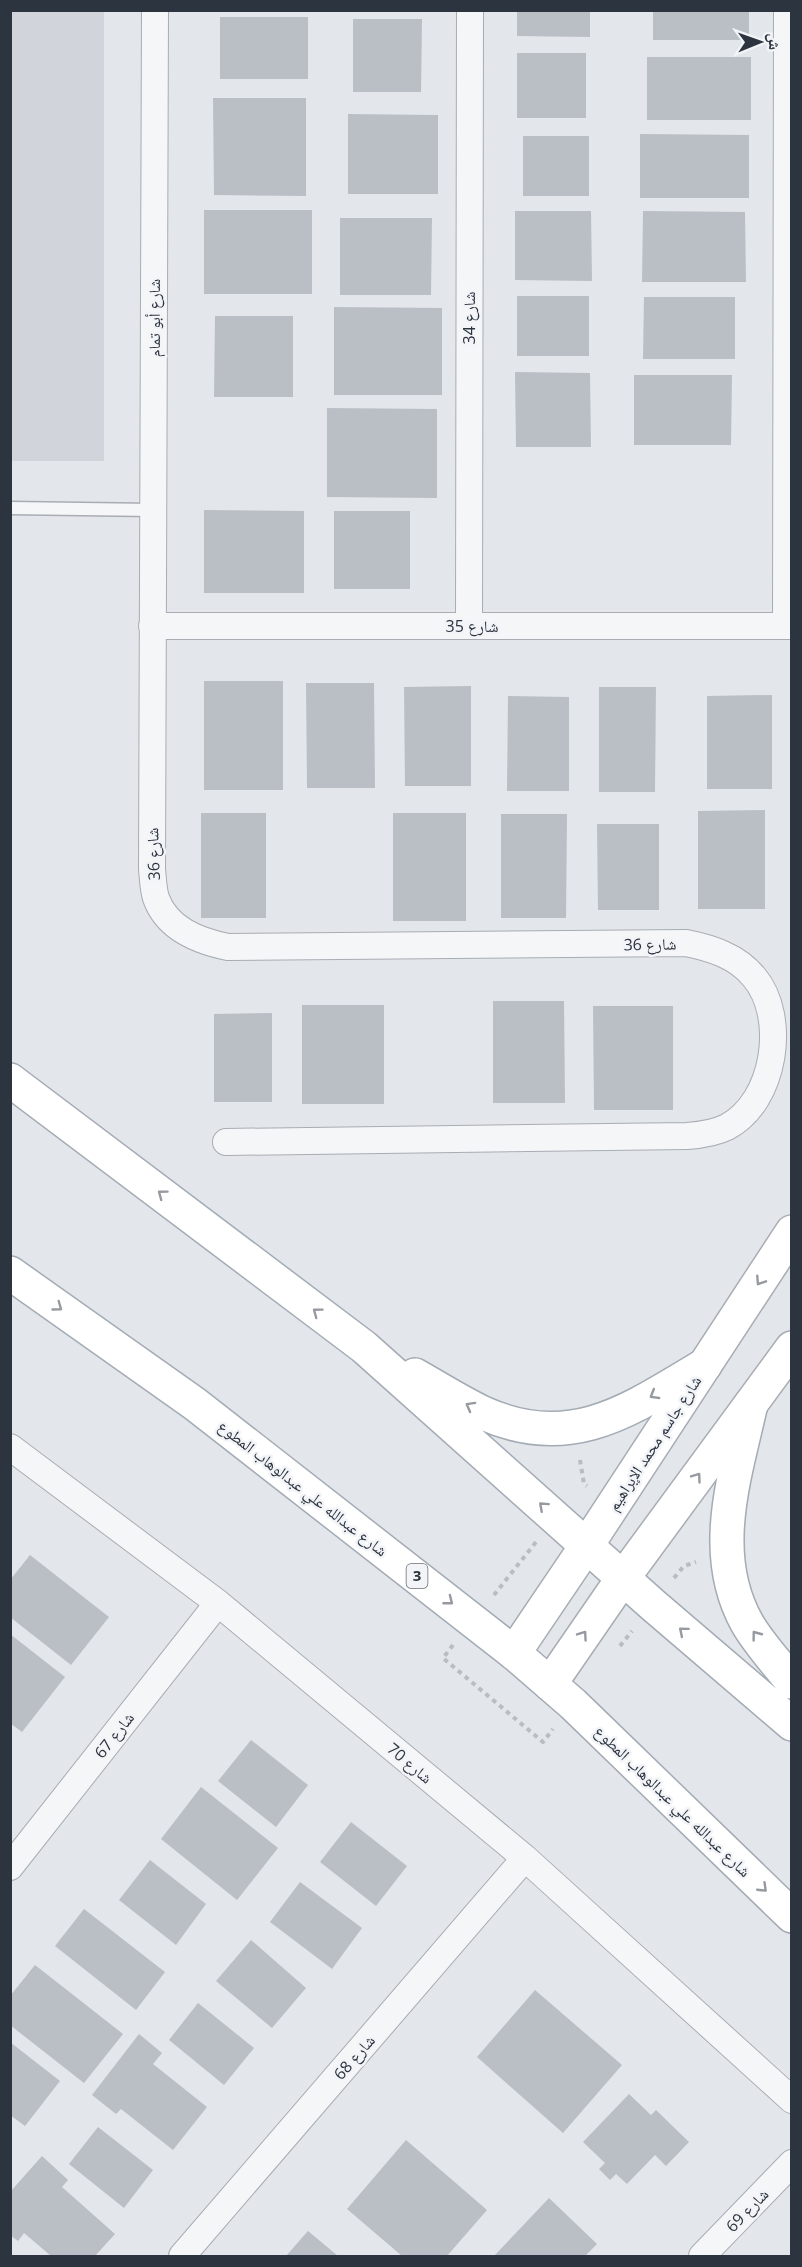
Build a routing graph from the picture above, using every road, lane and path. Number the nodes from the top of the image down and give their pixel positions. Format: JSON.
{"nodes":[{"id":1,"x":155,"y":10,"type":"edge"},
{"id":2,"x":470,"y":10,"type":"edge"},
{"id":3,"x":787,"y":10,"type":"edge"},
{"id":4,"x":788,"y":482,"type":"edge"},
{"id":5,"x":10,"y":508,"type":"edge"},
{"id":6,"x":153,"y":510,"type":"junction"},
{"id":7,"x":789,"y":625,"type":"edge"},
{"id":8,"x":152,"y":626,"type":"junction"},
{"id":9,"x":469,"y":626,"type":"junction"},
{"id":10,"x":10,"y":1080,"type":"edge"},
{"id":11,"x":226,"y":1142,"type":"dead end"},
{"id":12,"x":792,"y":1232,"type":"edge"},
{"id":13,"x":10,"y":1273,"type":"edge"},
{"id":14,"x":364,"y":1347,"type":"junction"},
{"id":15,"x":792,"y":1348,"type":"edge"},
{"id":16,"x":705,"y":1365,"type":"junction"},
{"id":17,"x":751,"y":1404,"type":"junction"},
{"id":18,"x":10,"y":1447,"type":"edge"},
{"id":19,"x":587,"y":1545,"type":"junction"},
{"id":20,"x":623,"y":1578,"type":"junction"},
{"id":21,"x":218,"y":1603,"type":"junction"},
{"id":22,"x":514,"y":1653,"type":"junction"},
{"id":23,"x":792,"y":1682,"type":"edge"},
{"id":24,"x":550,"y":1683,"type":"junction"},
{"id":25,"x":792,"y":1724,"type":"edge"},
{"id":26,"x":525,"y":1858,"type":"junction"},
{"id":27,"x":10,"y":1868,"type":"edge"},
{"id":28,"x":792,"y":1916,"type":"edge"},
{"id":29,"x":792,"y":2100,"type":"edge"},
{"id":30,"x":792,"y":2163,"type":"edge"},
{"id":31,"x":182,"y":2256,"type":"edge"},
{"id":32,"x":702,"y":2256,"type":"edge"}],
"edges":[{"from":1,"to":6,"type":"street","name":"شارع أبو تمام"},
{"from":2,"to":9,"type":"street","name":"شارع 34"},
{"from":3,"to":4,"type":"street"},
{"from":4,"to":7,"type":"street"},
{"from":5,"to":6,"type":"lane"},
{"from":6,"to":8,"type":"street","name":"شارع أبو تمام"},
{"from":7,"to":9,"type":"street","name":"شارع 35"},
{"from":8,"to":9,"type":"street","name":"شارع 35"},
{"from":8,"to":11,"type":"street","name":"شارع 36"},
{"from":14,"to":10,"type":"main road","one_way":true},
{"from":12,"to":16,"type":"main road","name":"شارع جاسم محمد الإبراهيم","one_way":true},
{"from":13,"to":22,"type":"main road","name":"شارع عبدالله علي عبدالوهاب المطوع","number":"3","one_way":true},
{"from":16,"to":14,"type":"main road","one_way":true},
{"from":19,"to":14,"type":"main road","one_way":true},
{"from":15,"to":17,"type":"main road"},
{"from":16,"to":19,"type":"main road","name":"شارع جاسم محمد الإبراهيم"},
{"from":20,"to":17,"type":"main road","one_way":true},
{"from":23,"to":17,"type":"main road","one_way":true},
{"from":18,"to":21,"type":"street","name":"شارع 70"},
{"from":19,"to":20,"type":"main road"},
{"from":19,"to":22,"type":"main road","name":"شارع جاسم محمد الإبراهيم"},
{"from":24,"to":20,"type":"main road","one_way":true},
{"from":25,"to":20,"type":"main road","one_way":true},
{"from":21,"to":26,"type":"street","name":"شارع 70"},
{"from":21,"to":27,"type":"street","name":"شارع 67"},
{"from":22,"to":24,"type":"main road","name":"شارع عبدالله علي عبدالوهاب المطوع","number":"3"},
{"from":24,"to":28,"type":"main road","name":"شارع عبدالله علي عبدالوهاب المطوع","number":"3","one_way":true},
{"from":26,"to":29,"type":"street","name":"شارع 70"},
{"from":26,"to":31,"type":"street","name":"شارع 68"},
{"from":30,"to":32,"type":"street","name":"شارع 69"}]}
